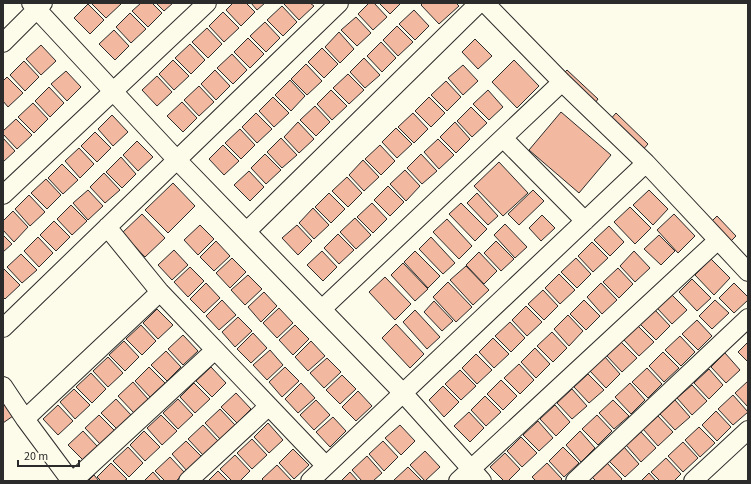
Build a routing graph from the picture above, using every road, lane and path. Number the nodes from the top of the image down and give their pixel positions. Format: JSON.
{"nodes":[{"id":1,"x":207,"y":3,"type":"edge"},
{"id":2,"x":339,"y":3,"type":"edge"},
{"id":3,"x":479,"y":3,"type":"edge"},
{"id":4,"x":485,"y":3,"type":"edge"},
{"id":5,"x":37,"y":5,"type":"edge"},
{"id":6,"x":3,"y":43,"type":"edge"},
{"id":7,"x":562,"y":82,"type":"junction"},
{"id":8,"x":114,"y":91,"type":"junction"},
{"id":9,"x":503,"y":138,"type":"junction"},
{"id":10,"x":177,"y":160,"type":"junction"},
{"id":11,"x":646,"y":163,"type":"junction"},
{"id":12,"x":3,"y":195,"type":"edge"},
{"id":13,"x":585,"y":221,"type":"junction"},
{"id":14,"x":107,"y":227,"type":"junction"},
{"id":15,"x":247,"y":231,"type":"junction"},
{"id":16,"x":718,"y":240,"type":"junction"},
{"id":17,"x":748,"y":272,"type":"edge"},
{"id":18,"x":160,"y":292,"type":"junction"},
{"id":19,"x":322,"y":309,"type":"junction"},
{"id":20,"x":748,"y":318,"type":"edge"},
{"id":21,"x":3,"y":328,"type":"edge"},
{"id":22,"x":215,"y":350,"type":"junction"},
{"id":23,"x":3,"y":386,"type":"edge"},
{"id":24,"x":403,"y":392,"type":"junction"},
{"id":25,"x":269,"y":406,"type":"junction"},
{"id":26,"x":25,"y":419,"type":"junction"},
{"id":27,"x":748,"y":430,"type":"edge"},
{"id":28,"x":326,"y":466,"type":"junction"},
{"id":29,"x":477,"y":475,"type":"edge"},
{"id":30,"x":72,"y":481,"type":"edge"},
{"id":31,"x":188,"y":481,"type":"edge"},
{"id":32,"x":310,"y":481,"type":"edge"},
{"id":33,"x":458,"y":481,"type":"edge"},
{"id":34,"x":575,"y":481,"type":"edge"},
{"id":35,"x":693,"y":481,"type":"edge"}],
"edges":[{"from":1,"to":8,"type":"street"},
{"from":2,"to":10,"type":"street"},
{"from":3,"to":15,"type":"street"},
{"from":4,"to":7,"type":"street"},
{"from":5,"to":6,"type":"street"},
{"from":5,"to":8,"type":"street"},
{"from":7,"to":9,"type":"street"},
{"from":7,"to":11,"type":"street"},
{"from":8,"to":10,"type":"street"},
{"from":8,"to":12,"type":"street"},
{"from":9,"to":13,"type":"street"},
{"from":9,"to":19,"type":"street"},
{"from":10,"to":14,"type":"street"},
{"from":10,"to":15,"type":"street"},
{"from":11,"to":13,"type":"street"},
{"from":11,"to":16,"type":"street"},
{"from":13,"to":24,"type":"street"},
{"from":14,"to":18,"type":"street"},
{"from":14,"to":21,"type":"street"},
{"from":15,"to":19,"type":"street"},
{"from":16,"to":17,"type":"street"},
{"from":16,"to":29,"type":"street"},
{"from":18,"to":22,"type":"street"},
{"from":18,"to":26,"type":"street"},
{"from":19,"to":24,"type":"street"},
{"from":20,"to":34,"type":"street"},
{"from":22,"to":25,"type":"street"},
{"from":22,"to":30,"type":"street"},
{"from":23,"to":26,"type":"street"},
{"from":24,"to":28,"type":"street"},
{"from":24,"to":29,"type":"street"},
{"from":25,"to":28,"type":"street"},
{"from":25,"to":31,"type":"street"},
{"from":26,"to":30,"type":"street"},
{"from":27,"to":35,"type":"street"},
{"from":28,"to":32,"type":"street"},
{"from":29,"to":33,"type":"street"}]}
